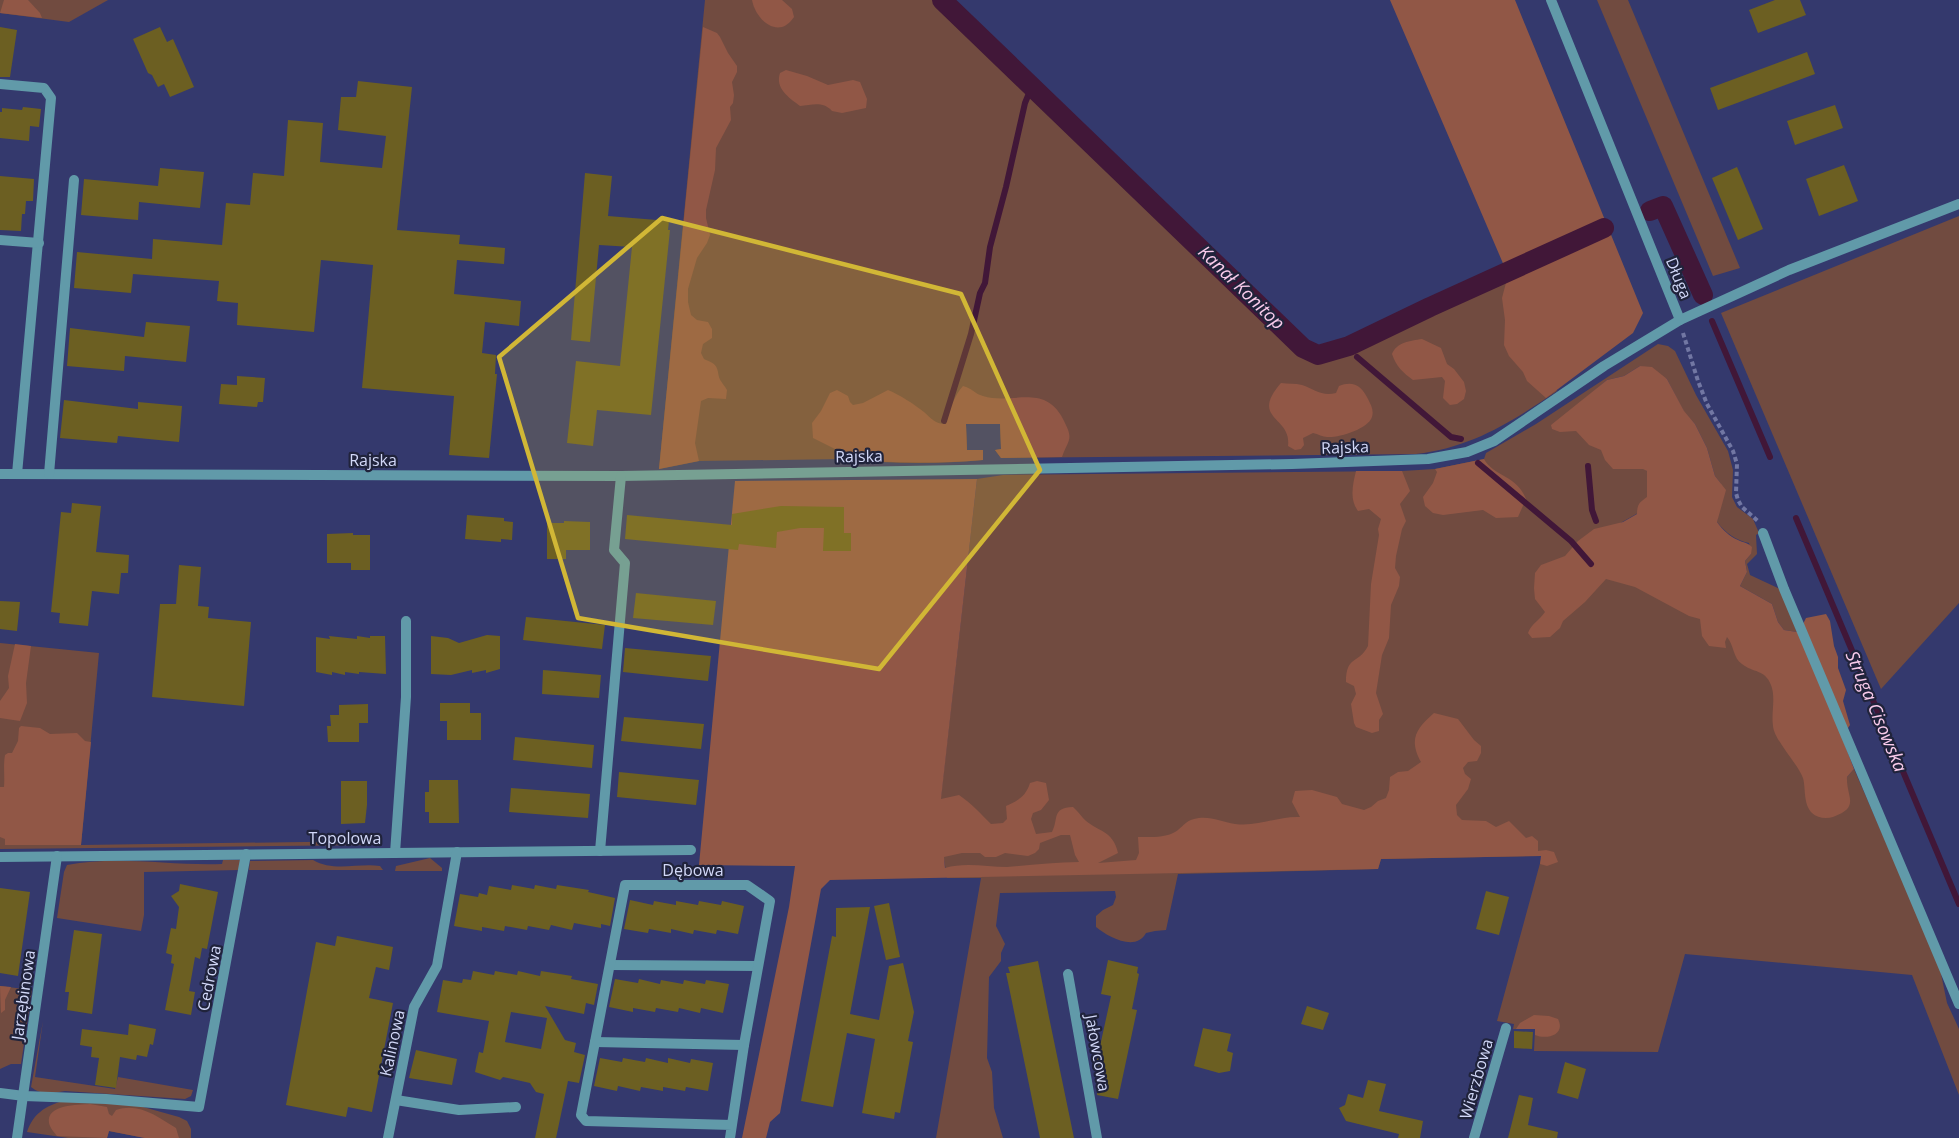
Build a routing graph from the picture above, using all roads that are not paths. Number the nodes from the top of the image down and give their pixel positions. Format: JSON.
{"nodes":[{"id":1,"x":1551,"y":0,"type":"edge"},
{"id":2,"x":0,"y":84,"type":"edge"},
{"id":3,"x":74,"y":180,"type":"dead end"},
{"id":4,"x":1959,"y":204,"type":"edge"},
{"id":5,"x":0,"y":240,"type":"edge"},
{"id":6,"x":39,"y":243,"type":"junction"},
{"id":7,"x":1680,"y":320,"type":"junction"},
{"id":8,"x":0,"y":474,"type":"edge"},
{"id":9,"x":17,"y":474,"type":"junction"},
{"id":10,"x":49,"y":474,"type":"junction"},
{"id":11,"x":621,"y":476,"type":"junction"},
{"id":12,"x":1763,"y":533,"type":"road end"},
{"id":13,"x":406,"y":621,"type":"dead end"},
{"id":14,"x":691,"y":850,"type":"dead end"},
{"id":15,"x":600,"y":851,"type":"junction"},
{"id":16,"x":457,"y":852,"type":"junction"},
{"id":17,"x":396,"y":853,"type":"junction"},
{"id":18,"x":246,"y":854,"type":"junction"},
{"id":19,"x":57,"y":856,"type":"junction"},
{"id":20,"x":0,"y":857,"type":"edge"},
{"id":21,"x":610,"y":965,"type":"junction"},
{"id":22,"x":758,"y":966,"type":"junction"},
{"id":23,"x":1068,"y":974,"type":"dead end"},
{"id":24,"x":1959,"y":1004,"type":"edge"},
{"id":25,"x":1506,"y":1028,"type":"dead end"},
{"id":26,"x":595,"y":1042,"type":"junction"},
{"id":27,"x":744,"y":1045,"type":"junction"},
{"id":28,"x":0,"y":1093,"type":"edge"},
{"id":29,"x":24,"y":1096,"type":"junction"},
{"id":30,"x":396,"y":1100,"type":"junction"},
{"id":31,"x":516,"y":1107,"type":"dead end"},
{"id":32,"x":732,"y":1125,"type":"junction"},
{"id":33,"x":17,"y":1138,"type":"edge"},
{"id":34,"x":388,"y":1138,"type":"edge"},
{"id":35,"x":730,"y":1138,"type":"edge"},
{"id":36,"x":1097,"y":1138,"type":"edge"},
{"id":37,"x":1474,"y":1138,"type":"edge"}],
"edges":[{"from":1,"to":7,"type":"street","name":"Długa"},
{"from":2,"to":6,"type":"street"},
{"from":3,"to":10,"type":"street"},
{"from":4,"to":7,"type":"street","name":"Długa"},
{"from":5,"to":6,"type":"street"},
{"from":6,"to":9,"type":"street"},
{"from":7,"to":11,"type":"street","name":"Rajska"},
{"from":8,"to":9,"type":"street","name":"Rajska"},
{"from":9,"to":10,"type":"street","name":"Rajska"},
{"from":10,"to":11,"type":"street","name":"Rajska"},
{"from":11,"to":15,"type":"street"},
{"from":12,"to":24,"type":"street"},
{"from":13,"to":17,"type":"street"},
{"from":14,"to":15,"type":"street","name":"Topolowa"},
{"from":15,"to":16,"type":"street","name":"Topolowa"},
{"from":16,"to":17,"type":"street","name":"Topolowa"},
{"from":16,"to":30,"type":"street","name":"Kalinowa"},
{"from":17,"to":18,"type":"street","name":"Topolowa"},
{"from":18,"to":19,"type":"street","name":"Topolowa"},
{"from":18,"to":29,"type":"street","name":"Cedrowa"},
{"from":19,"to":20,"type":"street","name":"Topolowa"},
{"from":19,"to":29,"type":"street","name":"Jarzębinowa"},
{"from":21,"to":22,"type":"street"},
{"from":21,"to":22,"type":"street","name":"Dębowa"},
{"from":21,"to":26,"type":"street","name":"Dębowa"},
{"from":22,"to":27,"type":"street","name":"Dębowa"},
{"from":23,"to":36,"type":"street","name":"Jałowcowa"},
{"from":25,"to":37,"type":"street","name":"Wierzbowa"},
{"from":26,"to":27,"type":"street"},
{"from":26,"to":32,"type":"street","name":"Dębowa"},
{"from":27,"to":32,"type":"street","name":"Dębowa"},
{"from":28,"to":29,"type":"street"},
{"from":29,"to":33,"type":"street","name":"Jarzębinowa"},
{"from":30,"to":31,"type":"street"},
{"from":30,"to":34,"type":"street","name":"Kalinowa"},
{"from":32,"to":35,"type":"street","name":"Dębowa"}]}
